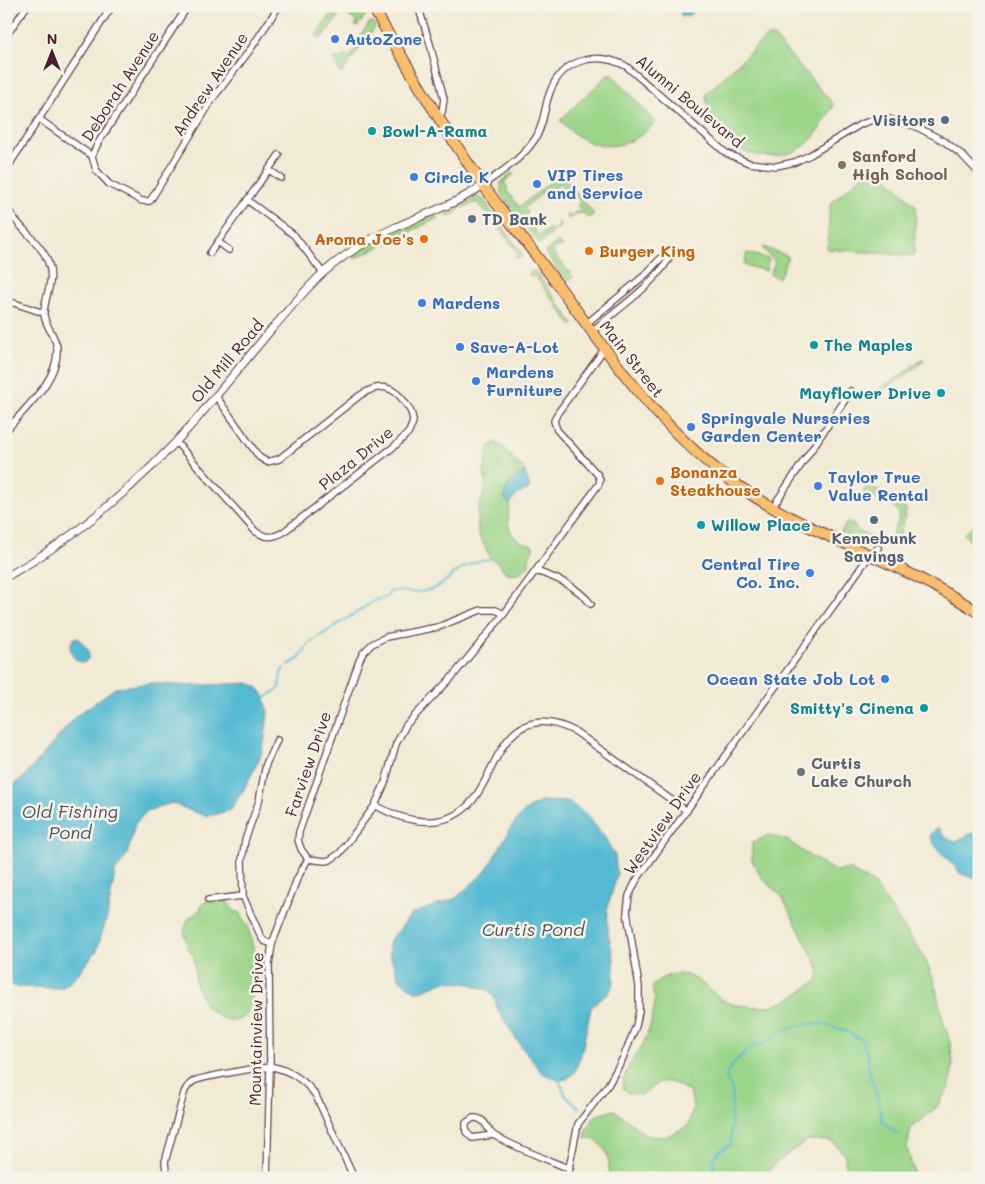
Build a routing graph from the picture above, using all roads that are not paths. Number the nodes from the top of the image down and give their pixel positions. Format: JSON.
{"nodes":[{"id":1,"x":26,"y":6,"type":"edge"},
{"id":2,"x":112,"y":6,"type":"edge"},
{"id":3,"x":188,"y":6,"type":"edge"},
{"id":4,"x":279,"y":6,"type":"edge"},
{"id":5,"x":372,"y":6,"type":"edge"},
{"id":6,"x":418,"y":6,"type":"edge"},
{"id":7,"x":6,"y":36,"type":"edge"},
{"id":8,"x":439,"y":118,"type":"junction"},
{"id":9,"x":38,"y":119,"type":"junction"},
{"id":10,"x":279,"y":155,"type":"dead end"},
{"id":11,"x":92,"y":156,"type":"junction"},
{"id":12,"x":9,"y":161,"type":"edge"},
{"id":13,"x":269,"y":170,"type":"junction"},
{"id":14,"x":6,"y":172,"type":"edge"},
{"id":15,"x":979,"y":173,"type":"edge"},
{"id":16,"x":281,"y":178,"type":"dead end"},
{"id":17,"x":483,"y":185,"type":"junction"},
{"id":18,"x":247,"y":200,"type":"junction"},
{"id":19,"x":6,"y":205,"type":"edge"},
{"id":20,"x":218,"y":242,"type":"junction"},
{"id":21,"x":229,"y":250,"type":"dead end"},
{"id":22,"x":210,"y":253,"type":"dead end"},
{"id":23,"x":324,"y":273,"type":"junction"},
{"id":24,"x":6,"y":302,"type":"edge"},
{"id":25,"x":44,"y":313,"type":"junction"},
{"id":26,"x":589,"y":327,"type":"junction"},
{"id":27,"x":605,"y":348,"type":"junction"},
{"id":28,"x":851,"y":391,"type":"dead end"},
{"id":29,"x":216,"y":396,"type":"junction"},
{"id":30,"x":6,"y":431,"type":"edge"},
{"id":31,"x":176,"y":442,"type":"junction"},
{"id":32,"x":772,"y":508,"type":"junction"},
{"id":33,"x":878,"y":548,"type":"dead end"},
{"id":34,"x":870,"y":556,"type":"junction"},
{"id":35,"x":536,"y":571,"type":"junction"},
{"id":36,"x":6,"y":577,"type":"edge"},
{"id":37,"x":591,"y":604,"type":"dead end"},
{"id":38,"x":979,"y":612,"type":"edge"},
{"id":39,"x":504,"y":614,"type":"junction"},
{"id":40,"x":277,"y":740,"type":"dead end"},
{"id":41,"x":375,"y":805,"type":"junction"},
{"id":42,"x":687,"y":811,"type":"junction"},
{"id":43,"x":308,"y":858,"type":"junction"},
{"id":44,"x":243,"y":896,"type":"junction"},
{"id":45,"x":208,"y":900,"type":"dead end"},
{"id":46,"x":272,"y":944,"type":"junction"},
{"id":47,"x":270,"y":1066,"type":"junction"},
{"id":48,"x":493,"y":1135,"type":"junction"},
{"id":49,"x":570,"y":1170,"type":"junction"},
{"id":50,"x":170,"y":1178,"type":"edge"},
{"id":51,"x":267,"y":1178,"type":"edge"},
{"id":52,"x":354,"y":1178,"type":"edge"},
{"id":53,"x":567,"y":1178,"type":"edge"}],
"edges":[{"from":1,"to":7,"type":"street"},
{"from":2,"to":9,"type":"street"},
{"from":3,"to":11,"type":"street","name":"Deborah Avenue"},
{"from":4,"to":11,"type":"street","name":"Andrew Avenue"},
{"from":5,"to":8,"type":"highway","name":"Main Street"},
{"from":6,"to":8,"type":"street"},
{"from":8,"to":17,"type":"highway","name":"Main Street"},
{"from":9,"to":11,"type":"street"},
{"from":9,"to":12,"type":"street"},
{"from":10,"to":13,"type":"street"},
{"from":12,"to":14,"type":"street"},
{"from":13,"to":16,"type":"street"},
{"from":13,"to":18,"type":"street"},
{"from":15,"to":17,"type":"street","name":"Alumni Boulevard"},
{"from":17,"to":23,"type":"street","name":"Old Mill Road"},
{"from":17,"to":26,"type":"highway","name":"Main Street"},
{"from":18,"to":20,"type":"street"},
{"from":18,"to":23,"type":"street"},
{"from":19,"to":25,"type":"street"},
{"from":20,"to":21,"type":"street"},
{"from":20,"to":22,"type":"street"},
{"from":23,"to":29,"type":"street","name":"Old Mill Road"},
{"from":24,"to":25,"type":"street"},
{"from":25,"to":30,"type":"street"},
{"from":26,"to":26,"type":"street"},
{"from":26,"to":27,"type":"highway","name":"Main Street"},
{"from":27,"to":32,"type":"highway","name":"Main Street"},
{"from":27,"to":35,"type":"street"},
{"from":28,"to":32,"type":"street"},
{"from":29,"to":31,"type":"street","name":"Old Mill Road"},
{"from":29,"to":31,"type":"street","name":"Plaza Drive"},
{"from":31,"to":36,"type":"street","name":"Old Mill Road"},
{"from":32,"to":34,"type":"highway","name":"Main Street"},
{"from":33,"to":34,"type":"street","name":"Westview Drive"},
{"from":34,"to":38,"type":"highway","name":"Main Street"},
{"from":34,"to":42,"type":"street","name":"Westview Drive"},
{"from":35,"to":37,"type":"street"},
{"from":35,"to":39,"type":"street"},
{"from":39,"to":41,"type":"street"},
{"from":39,"to":43,"type":"street","name":"Farview Drive"},
{"from":40,"to":44,"type":"street"},
{"from":41,"to":42,"type":"street"},
{"from":41,"to":43,"type":"street"},
{"from":42,"to":49,"type":"street","name":"Westview Drive"},
{"from":43,"to":46,"type":"street","name":"Mountainview Drive"},
{"from":44,"to":45,"type":"street"},
{"from":44,"to":46,"type":"street"},
{"from":46,"to":47,"type":"street","name":"Mountainview Drive"},
{"from":47,"to":50,"type":"street"},
{"from":47,"to":51,"type":"street","name":"Mountainview Drive"},
{"from":47,"to":52,"type":"street"},
{"from":48,"to":48,"type":"street"},
{"from":48,"to":49,"type":"street"},
{"from":49,"to":53,"type":"street","name":"Westview Drive"}]}
